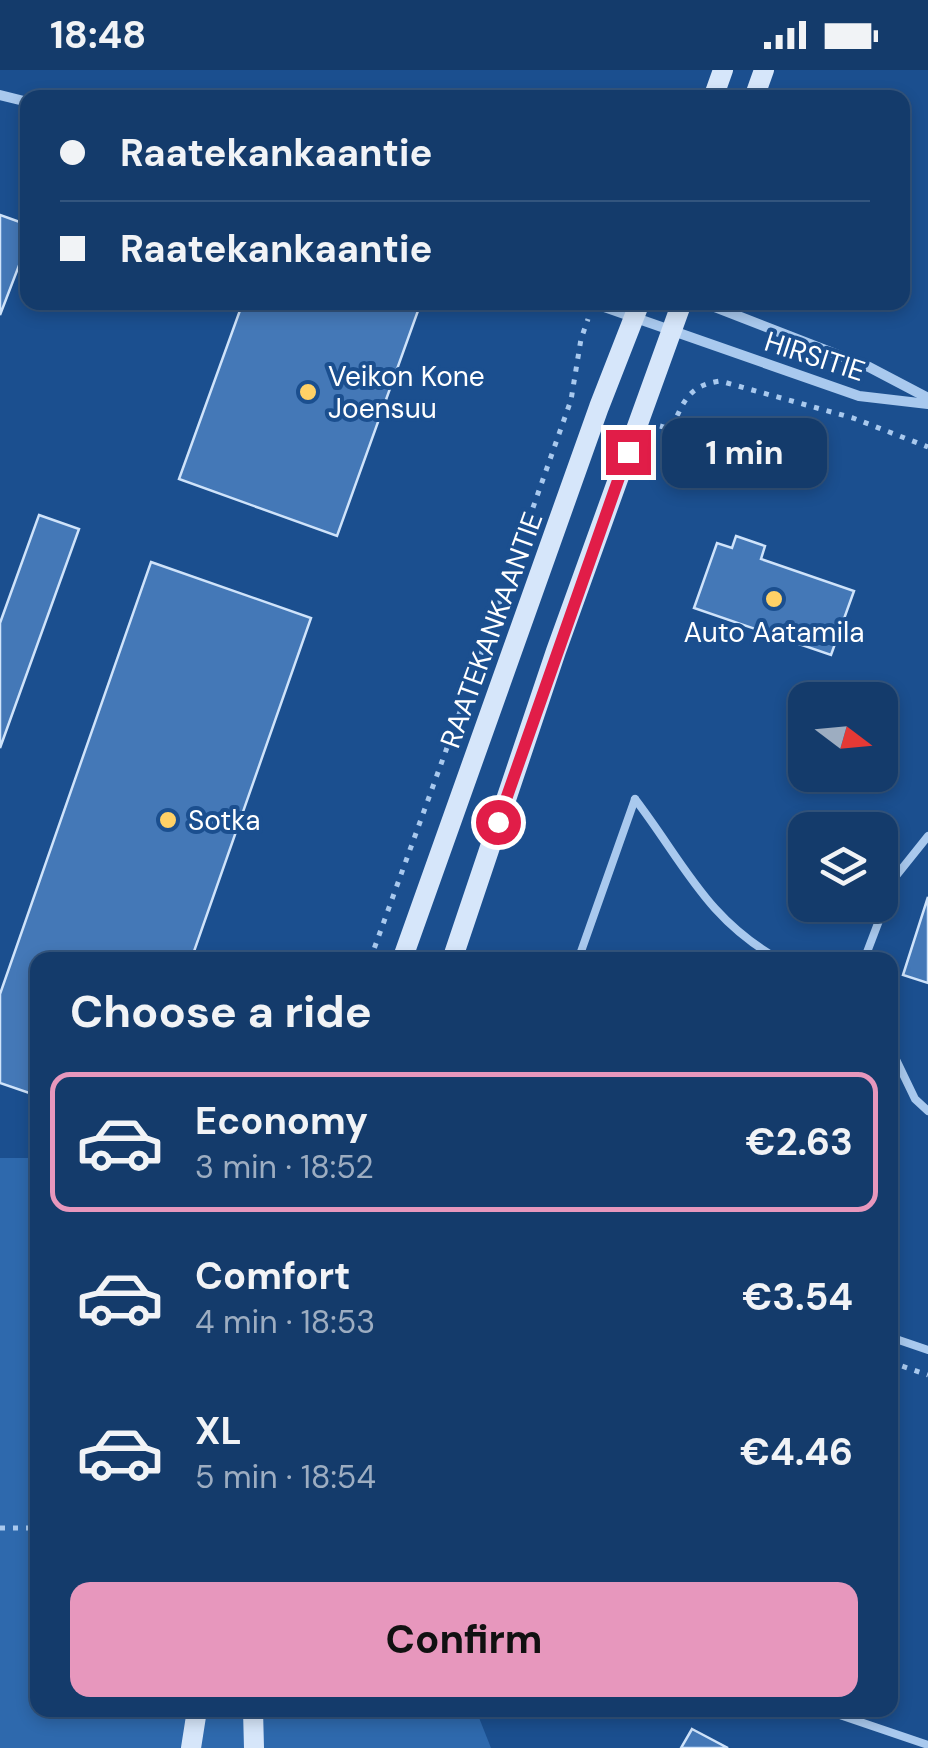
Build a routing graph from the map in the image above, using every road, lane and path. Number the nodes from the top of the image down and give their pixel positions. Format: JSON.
{"nodes":[{"id":1,"x":679,"y":310,"type":"edge"},
{"id":2,"x":723,"y":310,"type":"edge"},
{"id":3,"x":637,"y":311,"type":"edge"},
{"id":4,"x":672,"y":332,"type":"junction"},
{"id":5,"x":581,"y":339,"type":"dead end"},
{"id":6,"x":571,"y":400,"type":"junction"},
{"id":7,"x":928,"y":401,"type":"edge"},
{"id":8,"x":599,"y":408,"type":"junction"},
{"id":9,"x":640,"y":420,"type":"junction"},
{"id":10,"x":928,"y":447,"type":"edge"},
{"id":11,"x":928,"y":836,"type":"edge"},
{"id":12,"x":373,"y":952,"type":"edge"},
{"id":13,"x":405,"y":952,"type":"edge"},
{"id":14,"x":455,"y":952,"type":"edge"},
{"id":15,"x":581,"y":952,"type":"edge"},
{"id":16,"x":767,"y":952,"type":"edge"},
{"id":17,"x":867,"y":952,"type":"edge"},
{"id":18,"x":898,"y":1064,"type":"edge"},
{"id":19,"x":928,"y":1110,"type":"edge"},
{"id":20,"x":898,"y":1339,"type":"edge"},
{"id":21,"x":928,"y":1350,"type":"edge"},
{"id":22,"x":898,"y":1365,"type":"edge"},
{"id":23,"x":928,"y":1375,"type":"edge"},
{"id":24,"x":0,"y":1528,"type":"edge"},
{"id":25,"x":30,"y":1528,"type":"edge"},
{"id":26,"x":196,"y":1717,"type":"edge"},
{"id":27,"x":253,"y":1717,"type":"edge"},
{"id":28,"x":845,"y":1717,"type":"edge"},
{"id":29,"x":928,"y":1746,"type":"edge"},
{"id":30,"x":190,"y":1748,"type":"edge"},
{"id":31,"x":254,"y":1748,"type":"edge"}],
"edges":[{"from":1,"to":4,"type":"main road"},
{"from":2,"to":7,"type":"street","name":"HIRSITIE"},
{"from":3,"to":4,"type":"street","name":"HIRSITIE"},
{"from":3,"to":8,"type":"main road","name":"RAATEKANKAANTIE"},
{"from":4,"to":7,"type":"street","name":"HIRSITIE"},
{"from":4,"to":9,"type":"main road"},
{"from":5,"to":6,"type":"path"},
{"from":6,"to":8,"type":"path"},
{"from":6,"to":12,"type":"path"},
{"from":8,"to":13,"type":"main road","name":"RAATEKANKAANTIE"},
{"from":9,"to":10,"type":"path"},
{"from":9,"to":14,"type":"main road"},
{"from":11,"to":17,"type":"lane"},
{"from":15,"to":16,"type":"lane"},
{"from":18,"to":19,"type":"lane"},
{"from":20,"to":21,"type":"lane"},
{"from":22,"to":23,"type":"path"},
{"from":24,"to":25,"type":"path"},
{"from":26,"to":30,"type":"main road"},
{"from":27,"to":31,"type":"main road"},
{"from":28,"to":29,"type":"lane"}]}
